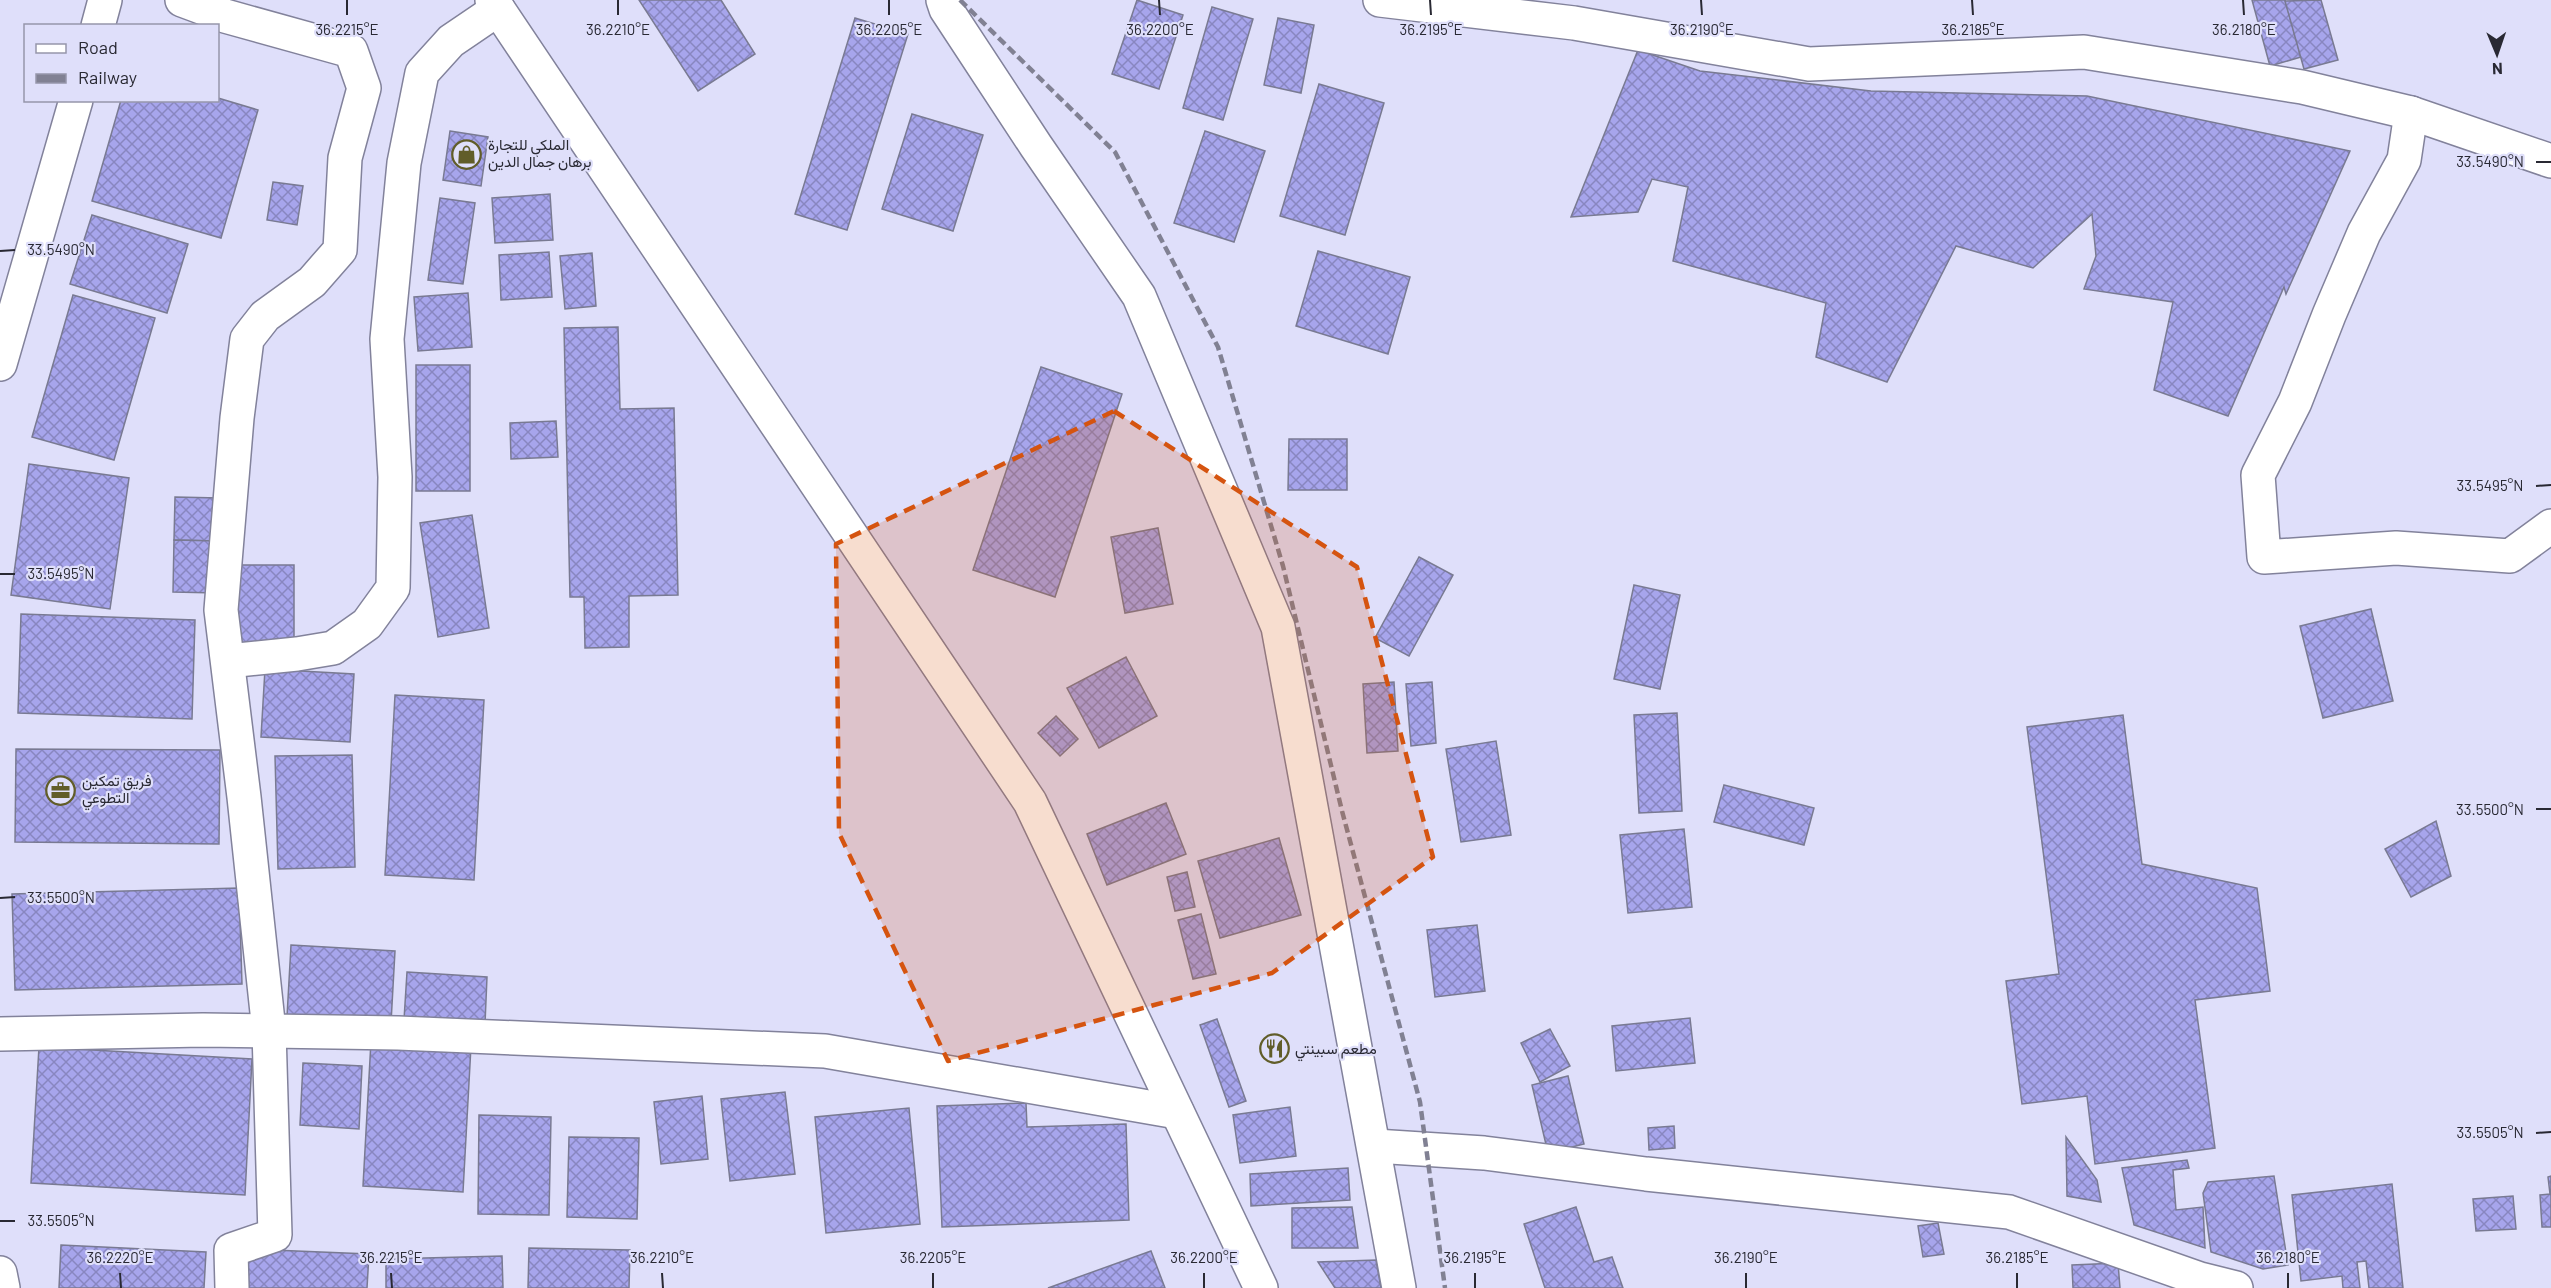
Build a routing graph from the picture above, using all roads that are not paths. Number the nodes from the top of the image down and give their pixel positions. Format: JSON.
{"nodes":[{"id":1,"x":105,"y":0,"type":"edge"},
{"id":2,"x":182,"y":0,"type":"edge"},
{"id":3,"x":943,"y":0,"type":"edge"},
{"id":4,"x":1380,"y":0,"type":"edge"},
{"id":5,"x":495,"y":4,"type":"edge"},
{"id":6,"x":99,"y":24,"type":"edge"},
{"id":7,"x":75,"y":102,"type":"edge"},
{"id":8,"x":2411,"y":113,"type":"junction"},
{"id":9,"x":2551,"y":161,"type":"edge"},
{"id":10,"x":0,"y":364,"type":"edge"},
{"id":11,"x":2551,"y":526,"type":"edge"},
{"id":12,"x":228,"y":662,"type":"junction"},
{"id":13,"x":269,"y":1032,"type":"junction"},
{"id":14,"x":0,"y":1034,"type":"edge"},
{"id":15,"x":1177,"y":1112,"type":"junction"},
{"id":16,"x":1375,"y":1146,"type":"junction"},
{"id":17,"x":0,"y":1273,"type":"edge"},
{"id":18,"x":3,"y":1288,"type":"edge"},
{"id":19,"x":232,"y":1288,"type":"edge"},
{"id":20,"x":1261,"y":1288,"type":"edge"},
{"id":21,"x":1399,"y":1288,"type":"edge"},
{"id":22,"x":2236,"y":1288,"type":"edge"}],
"edges":[{"from":1,"to":6,"type":"street"},
{"from":2,"to":12,"type":"street"},
{"from":3,"to":16,"type":"street"},
{"from":4,"to":8,"type":"street"},
{"from":5,"to":12,"type":"street"},
{"from":5,"to":15,"type":"street"},
{"from":7,"to":10,"type":"street"},
{"from":8,"to":9,"type":"street"},
{"from":8,"to":11,"type":"street"},
{"from":12,"to":13,"type":"street"},
{"from":13,"to":14,"type":"street"},
{"from":13,"to":15,"type":"street"},
{"from":13,"to":19,"type":"street"},
{"from":15,"to":20,"type":"street"},
{"from":16,"to":21,"type":"street"},
{"from":16,"to":22,"type":"street"},
{"from":17,"to":18,"type":"street"}]}
